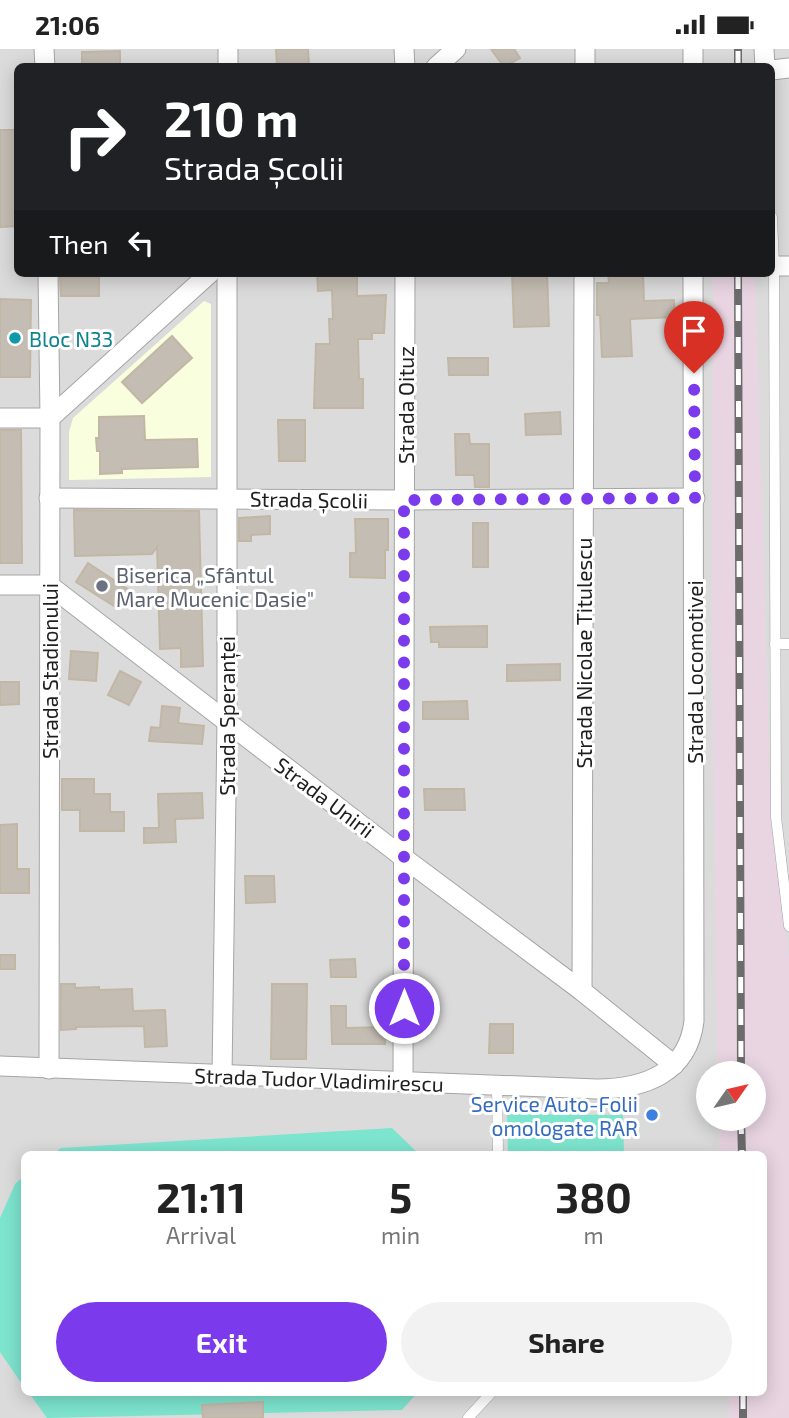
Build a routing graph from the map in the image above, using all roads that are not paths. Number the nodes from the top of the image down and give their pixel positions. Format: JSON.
{"nodes":[{"id":1,"x":456,"y":49,"type":"edge"},
{"id":2,"x":440,"y":63,"type":"edge"},
{"id":3,"x":775,"y":233,"type":"edge"},
{"id":4,"x":781,"y":266,"type":"edge"},
{"id":5,"x":48,"y":277,"type":"edge"},
{"id":6,"x":206,"y":277,"type":"edge"},
{"id":7,"x":227,"y":277,"type":"edge"},
{"id":8,"x":405,"y":277,"type":"edge"},
{"id":9,"x":584,"y":277,"type":"edge"},
{"id":10,"x":694,"y":277,"type":"edge"},
{"id":11,"x":0,"y":418,"type":"edge"},
{"id":12,"x":50,"y":418,"type":"junction"},
{"id":13,"x":49,"y":498,"type":"junction"},
{"id":14,"x":225,"y":498,"type":"junction"},
{"id":15,"x":695,"y":498,"type":"junction"},
{"id":16,"x":404,"y":500,"type":"junction"},
{"id":17,"x":583,"y":500,"type":"junction"},
{"id":18,"x":0,"y":585,"type":"edge"},
{"id":19,"x":49,"y":585,"type":"junction"},
{"id":20,"x":775,"y":644,"type":"junction"},
{"id":21,"x":789,"y":644,"type":"edge"},
{"id":22,"x":227,"y":722,"type":"junction"},
{"id":23,"x":404,"y":858,"type":"junction"},
{"id":24,"x":789,"y":926,"type":"edge"},
{"id":25,"x":582,"y":991,"type":"junction"},
{"id":26,"x":674,"y":1065,"type":"junction"},
{"id":27,"x":0,"y":1066,"type":"edge"},
{"id":28,"x":49,"y":1069,"type":"junction"},
{"id":29,"x":222,"y":1076,"type":"junction"},
{"id":30,"x":403,"y":1082,"type":"junction"},
{"id":31,"x":497,"y":1084,"type":"junction"},
{"id":32,"x":498,"y":1151,"type":"edge"},
{"id":33,"x":488,"y":1396,"type":"edge"},
{"id":34,"x":468,"y":1418,"type":"edge"}],
"edges":[{"from":1,"to":2,"type":"street"},
{"from":3,"to":4,"type":"lane"},
{"from":4,"to":20,"type":"lane"},
{"from":5,"to":12,"type":"street","name":"Strada Stadionului"},
{"from":6,"to":12,"type":"street"},
{"from":7,"to":14,"type":"street","name":"Strada Speranței"},
{"from":8,"to":16,"type":"street","name":"Strada Oituz"},
{"from":9,"to":17,"type":"street","name":"Strada Nicolae Titulescu"},
{"from":10,"to":15,"type":"street","name":"Strada Locomotivei"},
{"from":11,"to":12,"type":"street"},
{"from":12,"to":13,"type":"street","name":"Strada Stadionului"},
{"from":13,"to":14,"type":"street","name":"Strada Școlii"},
{"from":13,"to":19,"type":"street","name":"Strada Stadionului"},
{"from":14,"to":16,"type":"street","name":"Strada Școlii"},
{"from":14,"to":22,"type":"street","name":"Strada Speranței"},
{"from":15,"to":17,"type":"street","name":"Strada Școlii"},
{"from":15,"to":26,"type":"street","name":"Strada Locomotivei"},
{"from":16,"to":17,"type":"street","name":"Strada Școlii"},
{"from":16,"to":23,"type":"street","name":"Strada Oituz"},
{"from":17,"to":25,"type":"street","name":"Strada Nicolae Titulescu"},
{"from":18,"to":19,"type":"street"},
{"from":19,"to":22,"type":"street","name":"Strada Unirii"},
{"from":19,"to":28,"type":"street","name":"Strada Stadionului"},
{"from":20,"to":21,"type":"lane"},
{"from":20,"to":24,"type":"lane"},
{"from":22,"to":23,"type":"street","name":"Strada Unirii"},
{"from":22,"to":29,"type":"street","name":"Strada Speranței"},
{"from":23,"to":25,"type":"street","name":"Strada Unirii"},
{"from":23,"to":30,"type":"street","name":"Strada Oituz"},
{"from":25,"to":26,"type":"street","name":"Strada Unirii"},
{"from":26,"to":31,"type":"street","name":"Strada Tudor Vladimirescu"},
{"from":27,"to":28,"type":"street","name":"Strada Tudor Vladimirescu"},
{"from":28,"to":29,"type":"street","name":"Strada Tudor Vladimirescu"},
{"from":29,"to":30,"type":"street","name":"Strada Tudor Vladimirescu"},
{"from":30,"to":31,"type":"street","name":"Strada Tudor Vladimirescu"},
{"from":31,"to":32,"type":"lane"},
{"from":33,"to":34,"type":"lane"}]}
